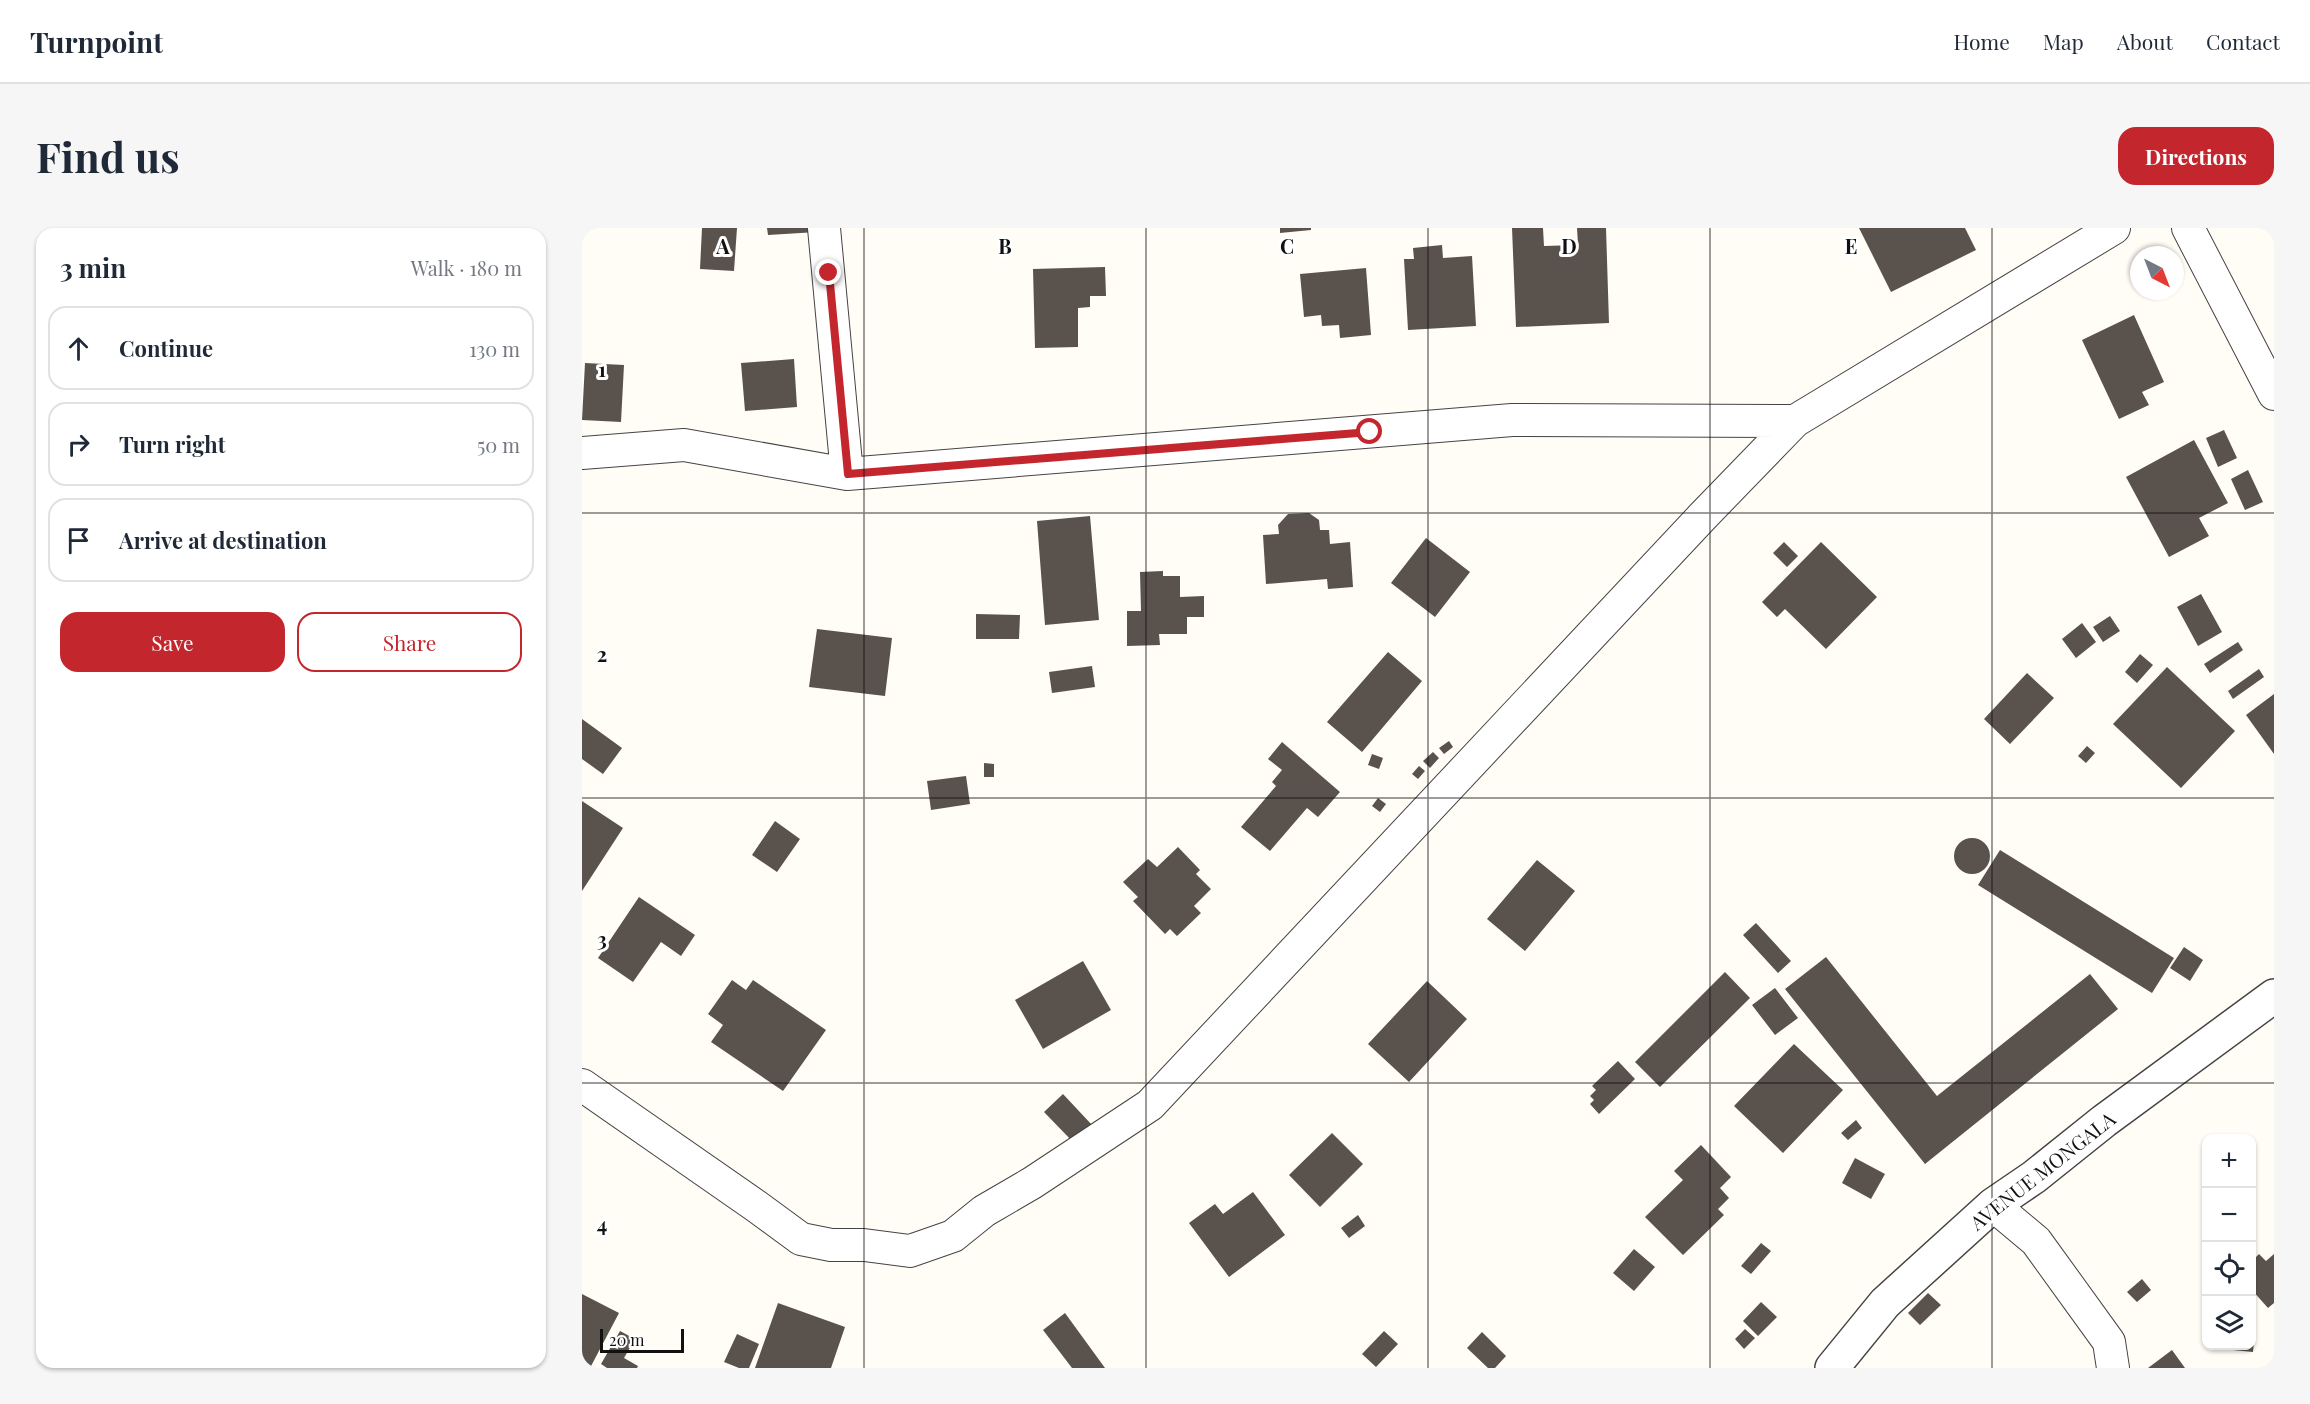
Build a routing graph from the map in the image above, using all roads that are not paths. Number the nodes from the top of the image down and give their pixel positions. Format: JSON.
{"nodes":[{"id":1,"x":824,"y":228,"type":"edge"},
{"id":2,"x":2114,"y":228,"type":"edge"},
{"id":3,"x":2188,"y":228,"type":"edge"},
{"id":4,"x":2274,"y":394,"type":"edge"},
{"id":5,"x":1795,"y":421,"type":"junction"},
{"id":6,"x":582,"y":453,"type":"edge"},
{"id":7,"x":848,"y":474,"type":"junction"},
{"id":8,"x":2274,"y":996,"type":"edge"},
{"id":9,"x":582,"y":1085,"type":"edge"},
{"id":10,"x":1993,"y":1205,"type":"junction"},
{"id":11,"x":1832,"y":1368,"type":"edge"},
{"id":12,"x":2113,"y":1368,"type":"edge"}],
"edges":[{"from":1,"to":7,"type":"street"},
{"from":2,"to":5,"type":"street"},
{"from":3,"to":4,"type":"street"},
{"from":5,"to":7,"type":"street"},
{"from":5,"to":9,"type":"street"},
{"from":6,"to":7,"type":"street"},
{"from":8,"to":10,"type":"street","name":"AVENUE MONGALA"},
{"from":10,"to":11,"type":"street","name":"AVENUE MONGALA"},
{"from":10,"to":12,"type":"street"}]}
